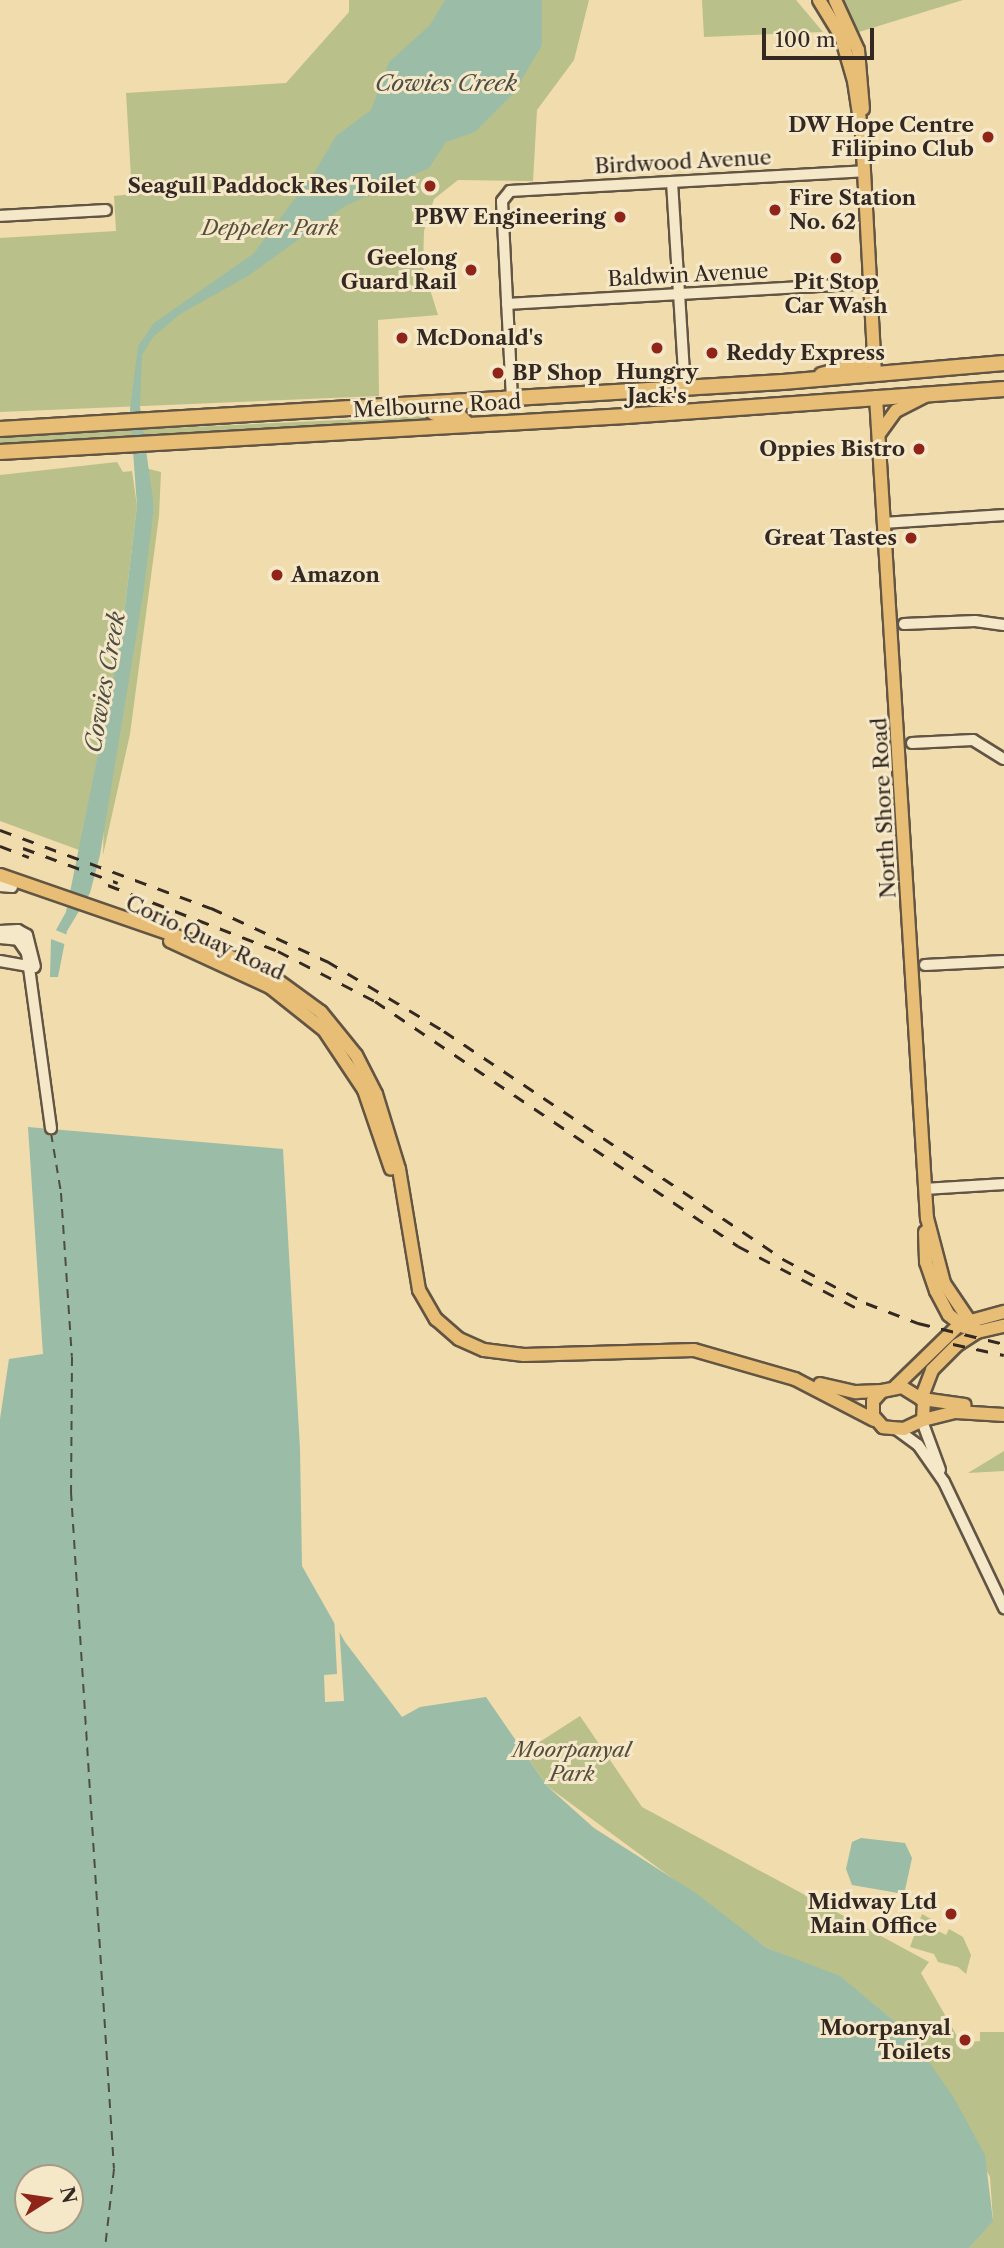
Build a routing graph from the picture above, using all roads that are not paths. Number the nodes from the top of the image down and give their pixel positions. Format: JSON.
{"nodes":[{"id":1,"x":835,"y":0,"type":"edge"},
{"id":2,"x":820,"y":1,"type":"edge"},
{"id":3,"x":862,"y":134,"type":"junction"},
{"id":4,"x":863,"y":172,"type":"junction"},
{"id":5,"x":672,"y":182,"type":"junction"},
{"id":6,"x":106,"y":210,"type":"dead end"},
{"id":7,"x":0,"y":216,"type":"edge"},
{"id":8,"x":870,"y":283,"type":"junction"},
{"id":9,"x":679,"y":294,"type":"junction"},
{"id":10,"x":508,"y":304,"type":"junction"},
{"id":11,"x":1004,"y":363,"type":"edge"},
{"id":12,"x":874,"y":367,"type":"junction"},
{"id":13,"x":685,"y":388,"type":"junction"},
{"id":14,"x":1004,"y":388,"type":"edge"},
{"id":15,"x":932,"y":393,"type":"junction"},
{"id":16,"x":876,"y":397,"type":"junction"},
{"id":17,"x":512,"y":399,"type":"junction"},
{"id":18,"x":384,"y":409,"type":"junction"},
{"id":19,"x":468,"y":425,"type":"junction"},
{"id":20,"x":0,"y":429,"type":"edge"},
{"id":21,"x":879,"y":435,"type":"junction"},
{"id":22,"x":0,"y":452,"type":"edge"},
{"id":23,"x":1004,"y":515,"type":"edge"},
{"id":24,"x":884,"y":523,"type":"junction"},
{"id":25,"x":904,"y":624,"type":"dead end"},
{"id":26,"x":1004,"y":625,"type":"edge"},
{"id":27,"x":912,"y":743,"type":"dead end"},
{"id":28,"x":1004,"y":759,"type":"edge"},
{"id":29,"x":0,"y":875,"type":"edge"},
{"id":30,"x":4,"y":885,"type":"edge"},
{"id":31,"x":58,"y":897,"type":"junction"},
{"id":32,"x":0,"y":931,"type":"edge"},
{"id":33,"x":0,"y":938,"type":"edge"},
{"id":34,"x":0,"y":961,"type":"edge"},
{"id":35,"x":1004,"y":961,"type":"edge"},
{"id":36,"x":925,"y":965,"type":"dead end"},
{"id":37,"x":32,"y":966,"type":"junction"},
{"id":38,"x":51,"y":1128,"type":"dead end"},
{"id":39,"x":1004,"y":1184,"type":"edge"},
{"id":40,"x":925,"y":1189,"type":"junction"},
{"id":41,"x":1004,"y":1312,"type":"edge"},
{"id":42,"x":963,"y":1323,"type":"junction"},
{"id":43,"x":1004,"y":1326,"type":"edge"},
{"id":44,"x":977,"y":1332,"type":"junction"},
{"id":45,"x":795,"y":1379,"type":"junction"},
{"id":46,"x":889,"y":1389,"type":"junction"},
{"id":47,"x":922,"y":1399,"type":"junction"},
{"id":48,"x":1004,"y":1409,"type":"edge"},
{"id":49,"x":1004,"y":1415,"type":"edge"},
{"id":50,"x":874,"y":1419,"type":"junction"},
{"id":51,"x":923,"y":1421,"type":"junction"},
{"id":52,"x":896,"y":1429,"type":"junction"},
{"id":53,"x":944,"y":1482,"type":"junction"},
{"id":54,"x":1004,"y":1608,"type":"edge"}],
"edges":[{"from":1,"to":3,"type":"main road"},
{"from":2,"to":3,"type":"main road"},
{"from":3,"to":4,"type":"main road"},
{"from":4,"to":5,"type":"street","name":"Birdwood Avenue"},
{"from":4,"to":8,"type":"main road"},
{"from":5,"to":9,"type":"street"},
{"from":5,"to":10,"type":"street","name":"Birdwood Avenue"},
{"from":6,"to":7,"type":"street"},
{"from":8,"to":9,"type":"street","name":"Baldwin Avenue"},
{"from":8,"to":12,"type":"main road"},
{"from":9,"to":10,"type":"street","name":"Baldwin Avenue"},
{"from":9,"to":13,"type":"street"},
{"from":10,"to":17,"type":"street"},
{"from":11,"to":12,"type":"highway","name":"Melbourne Road"},
{"from":12,"to":13,"type":"highway","name":"Melbourne Road"},
{"from":12,"to":16,"type":"highway"},
{"from":13,"to":17,"type":"highway","name":"Melbourne Road"},
{"from":14,"to":15,"type":"highway","name":"Melbourne Road"},
{"from":15,"to":16,"type":"highway","name":"Melbourne Road"},
{"from":15,"to":21,"type":"main road"},
{"from":16,"to":19,"type":"highway","name":"Melbourne Road"},
{"from":16,"to":21,"type":"main road","name":"North Shore Road"},
{"from":17,"to":18,"type":"highway","name":"Melbourne Road"},
{"from":18,"to":19,"type":"highway"},
{"from":18,"to":20,"type":"highway","name":"Melbourne Road"},
{"from":19,"to":22,"type":"highway","name":"Melbourne Road"},
{"from":21,"to":24,"type":"main road","name":"North Shore Road"},
{"from":23,"to":24,"type":"street"},
{"from":24,"to":40,"type":"main road","name":"North Shore Road"},
{"from":25,"to":26,"type":"street"},
{"from":27,"to":28,"type":"street"},
{"from":29,"to":31,"type":"main road","name":"Corio Quay Road"},
{"from":30,"to":31,"type":"main road","name":"Corio Quay Road"},
{"from":31,"to":45,"type":"main road","name":"Corio Quay Road"},
{"from":32,"to":37,"type":"street"},
{"from":33,"to":37,"type":"street"},
{"from":34,"to":37,"type":"street"},
{"from":35,"to":36,"type":"street"},
{"from":37,"to":38,"type":"street"},
{"from":39,"to":40,"type":"street"},
{"from":40,"to":42,"type":"main road","name":"North Shore Road"},
{"from":41,"to":42,"type":"main road"},
{"from":42,"to":44,"type":"main road"},
{"from":42,"to":46,"type":"main road"},
{"from":43,"to":44,"type":"main road"},
{"from":44,"to":47,"type":"main road"},
{"from":45,"to":46,"type":"main road","name":"Corio Quay Road"},
{"from":45,"to":50,"type":"main road","name":"Corio Quay Road"},
{"from":46,"to":47,"type":"main road"},
{"from":46,"to":50,"type":"main road"},
{"from":47,"to":48,"type":"main road"},
{"from":47,"to":51,"type":"main road"},
{"from":49,"to":51,"type":"main road"},
{"from":50,"to":52,"type":"main road"},
{"from":51,"to":52,"type":"main road"},
{"from":51,"to":53,"type":"street"},
{"from":52,"to":53,"type":"street"},
{"from":53,"to":54,"type":"street"}]}
